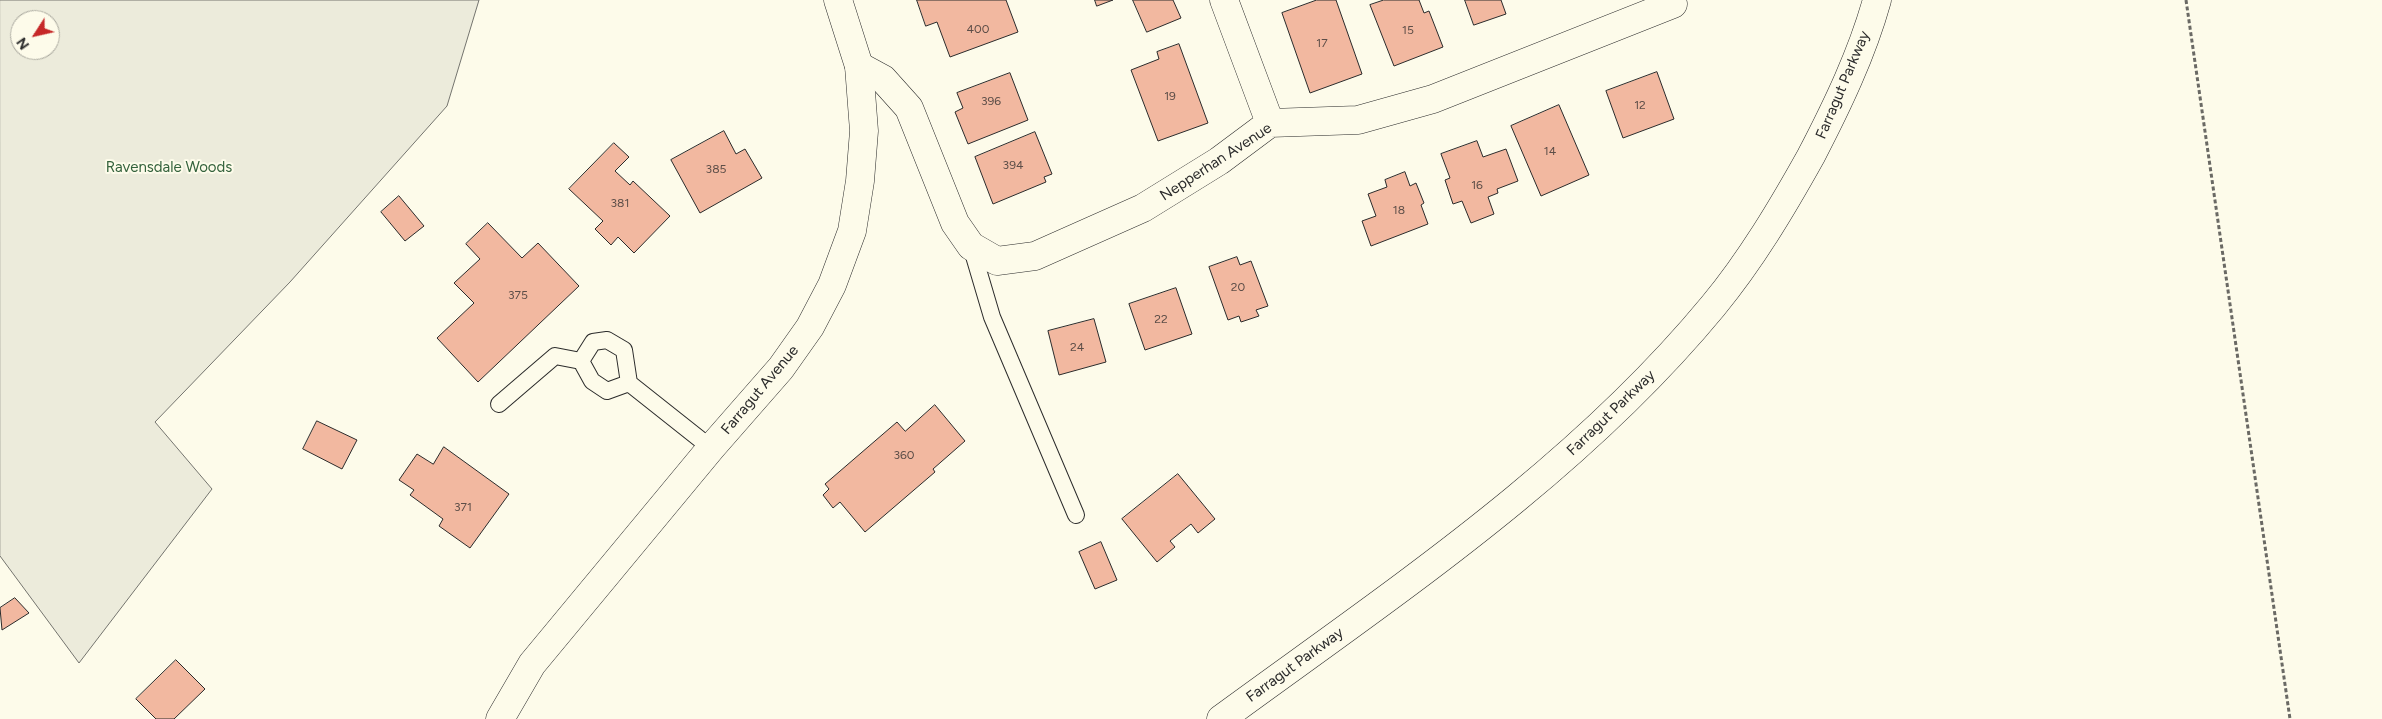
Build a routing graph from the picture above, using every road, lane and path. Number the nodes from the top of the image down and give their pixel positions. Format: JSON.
{"nodes":[{"id":1,"x":838,"y":0,"type":"edge"},
{"id":2,"x":1224,"y":0,"type":"edge"},
{"id":3,"x":1877,"y":0,"type":"edge"},
{"id":4,"x":2186,"y":0,"type":"edge"},
{"id":5,"x":1673,"y":4,"type":"dead end"},
{"id":6,"x":859,"y":66,"type":"junction"},
{"id":7,"x":1270,"y":123,"type":"junction"},
{"id":8,"x":971,"y":246,"type":"junction"},
{"id":9,"x":580,"y":361,"type":"junction"},
{"id":10,"x":628,"y":383,"type":"junction"},
{"id":11,"x":499,"y":404,"type":"dead end"},
{"id":12,"x":711,"y":448,"type":"junction"},
{"id":13,"x":1076,"y":515,"type":"dead end"},
{"id":14,"x":500,"y":719,"type":"edge"},
{"id":15,"x":1221,"y":719,"type":"edge"},
{"id":16,"x":2290,"y":719,"type":"edge"}],
"edges":[{"from":1,"to":6,"type":"street","name":"Farragut Avenue"},
{"from":2,"to":7,"type":"street"},
{"from":3,"to":15,"type":"street","name":"Farragut Parkway"},
{"from":4,"to":16,"type":"path"},
{"from":5,"to":7,"type":"street","name":"Nepperhan Avenue"},
{"from":6,"to":8,"type":"street","name":"Nepperhan Avenue"},
{"from":6,"to":12,"type":"street","name":"Farragut Avenue"},
{"from":7,"to":8,"type":"street","name":"Nepperhan Avenue"},
{"from":8,"to":13,"type":"lane"},
{"from":9,"to":10,"type":"lane"},
{"from":9,"to":10,"type":"lane"},
{"from":9,"to":11,"type":"lane"},
{"from":10,"to":12,"type":"lane"},
{"from":12,"to":14,"type":"street","name":"Farragut Avenue"}]}
